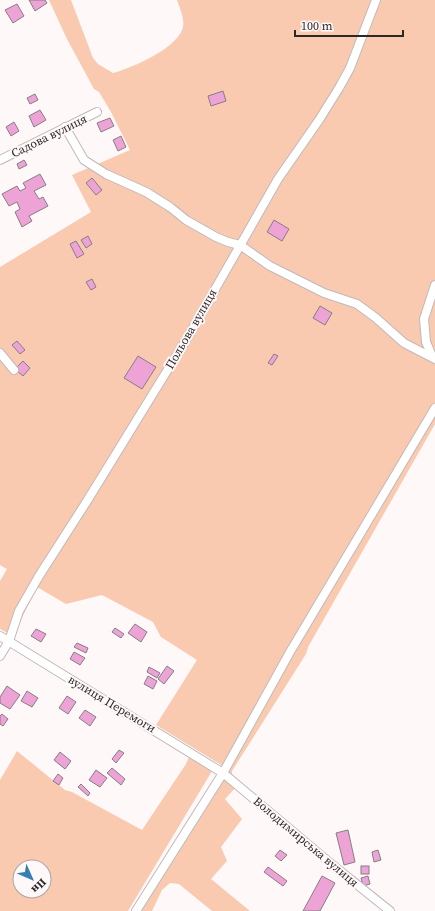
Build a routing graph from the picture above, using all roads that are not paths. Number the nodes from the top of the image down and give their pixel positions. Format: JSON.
{"nodes":[{"id":1,"x":376,"y":0,"type":"edge"},
{"id":2,"x":97,"y":112,"type":"dead end"},
{"id":3,"x":65,"y":127,"type":"junction"},
{"id":4,"x":0,"y":160,"type":"edge"},
{"id":5,"x":240,"y":245,"type":"junction"},
{"id":6,"x":435,"y":285,"type":"edge"},
{"id":7,"x":0,"y":353,"type":"edge"},
{"id":8,"x":433,"y":357,"type":"edge"},
{"id":9,"x":14,"y":370,"type":"dead end"},
{"id":10,"x":435,"y":408,"type":"edge"},
{"id":11,"x":0,"y":636,"type":"edge"},
{"id":12,"x":9,"y":641,"type":"junction"},
{"id":13,"x":0,"y":656,"type":"edge"},
{"id":14,"x":223,"y":773,"type":"junction"},
{"id":15,"x":136,"y":911,"type":"edge"},
{"id":16,"x":390,"y":911,"type":"edge"}],
"edges":[{"from":1,"to":5,"type":"street","name":"Польова вулиця"},
{"from":2,"to":3,"type":"street","name":"Садова вулиця"},
{"from":3,"to":4,"type":"street","name":"Садова вулиця"},
{"from":3,"to":5,"type":"street"},
{"from":5,"to":8,"type":"street"},
{"from":5,"to":12,"type":"street","name":"Польова вулиця"},
{"from":6,"to":8,"type":"street"},
{"from":7,"to":9,"type":"street"},
{"from":10,"to":14,"type":"street"},
{"from":11,"to":12,"type":"street","name":"вулиця Перемоги"},
{"from":12,"to":13,"type":"street","name":"Польова вулиця"},
{"from":12,"to":14,"type":"street","name":"вулиця Перемоги"},
{"from":14,"to":15,"type":"street"},
{"from":14,"to":16,"type":"street","name":"Володимирська вулиця"}]}
